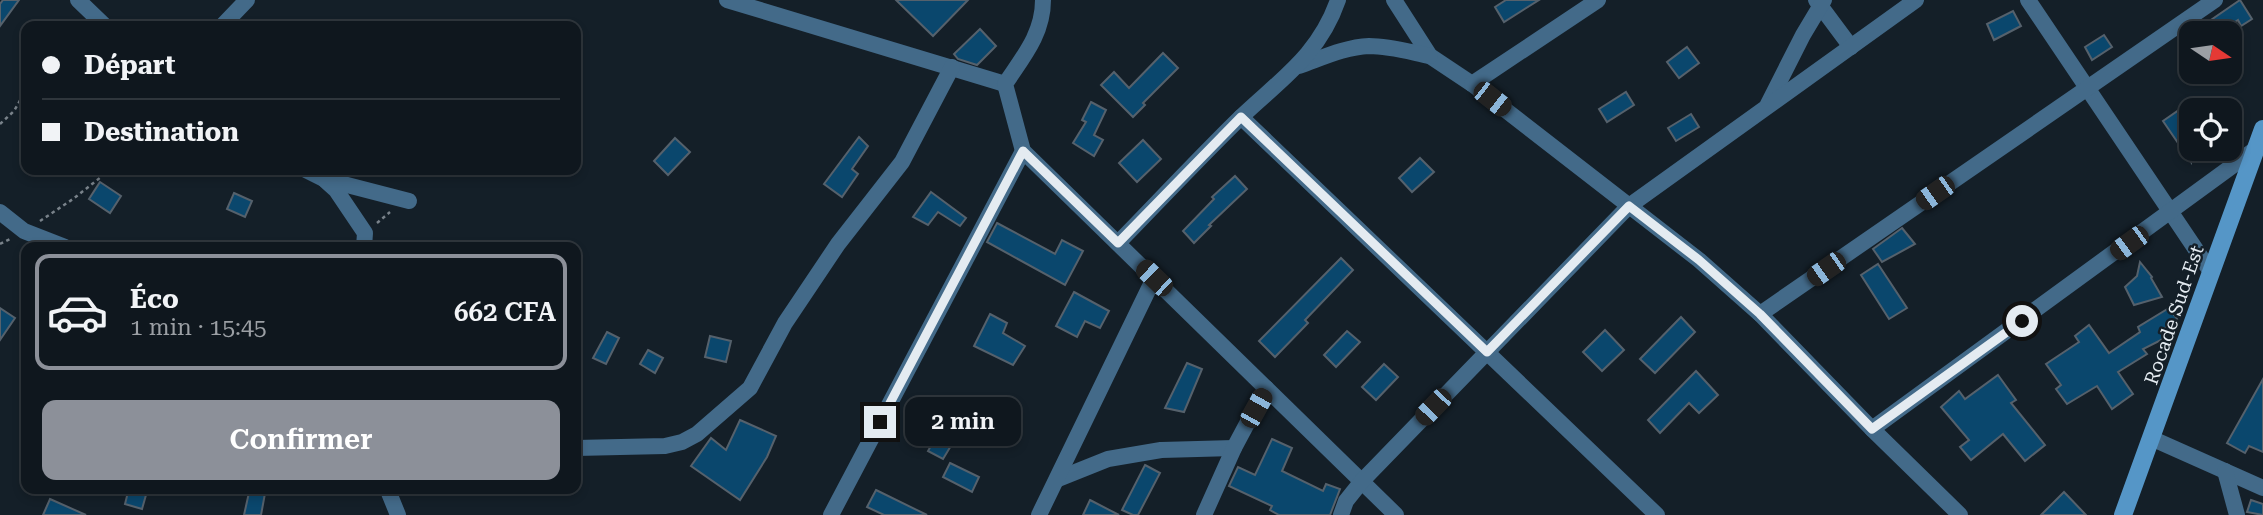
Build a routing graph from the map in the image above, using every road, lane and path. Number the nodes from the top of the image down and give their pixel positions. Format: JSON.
{"nodes":[{"id":1,"x":78,"y":0,"type":"edge"},
{"id":2,"x":247,"y":0,"type":"edge"},
{"id":3,"x":727,"y":0,"type":"edge"},
{"id":4,"x":1043,"y":0,"type":"edge"},
{"id":5,"x":1338,"y":0,"type":"edge"},
{"id":6,"x":1394,"y":0,"type":"edge"},
{"id":7,"x":1598,"y":0,"type":"edge"},
{"id":8,"x":1916,"y":0,"type":"edge"},
{"id":9,"x":2028,"y":0,"type":"edge"},
{"id":10,"x":2216,"y":0,"type":"edge"},
{"id":11,"x":1820,"y":2,"type":"edge"},
{"id":12,"x":99,"y":21,"type":"edge"},
{"id":13,"x":227,"y":21,"type":"edge"},
{"id":14,"x":1851,"y":47,"type":"junction"},
{"id":15,"x":1430,"y":56,"type":"junction"},
{"id":16,"x":1299,"y":66,"type":"junction"},
{"id":17,"x":952,"y":67,"type":"junction"},
{"id":18,"x":1005,"y":84,"type":"junction"},
{"id":19,"x":1472,"y":84,"type":"junction"},
{"id":20,"x":2088,"y":88,"type":"junction"},
{"id":21,"x":21,"y":99,"type":"edge"},
{"id":22,"x":1767,"y":107,"type":"junction"},
{"id":23,"x":1241,"y":117,"type":"junction"},
{"id":24,"x":0,"y":124,"type":"edge"},
{"id":25,"x":2263,"y":129,"type":"edge"},
{"id":26,"x":2260,"y":146,"type":"edge"},
{"id":27,"x":1023,"y":151,"type":"junction"},
{"id":28,"x":104,"y":175,"type":"edge"},
{"id":29,"x":316,"y":175,"type":"edge"},
{"id":30,"x":324,"y":179,"type":"junction"},
{"id":31,"x":406,"y":201,"type":"joint"},
{"id":32,"x":1629,"y":206,"type":"junction"},
{"id":33,"x":0,"y":212,"type":"edge"},
{"id":34,"x":2171,"y":212,"type":"junction"},
{"id":35,"x":24,"y":231,"type":"junction"},
{"id":36,"x":364,"y":240,"type":"edge"},
{"id":37,"x":52,"y":242,"type":"edge"},
{"id":38,"x":1118,"y":243,"type":"junction"},
{"id":39,"x":0,"y":244,"type":"edge"},
{"id":40,"x":2211,"y":272,"type":"junction"},
{"id":41,"x":1154,"y":278,"type":"junction"},
{"id":42,"x":1760,"y":314,"type":"junction"},
{"id":43,"x":1487,"y":352,"type":"junction"},
{"id":44,"x":1266,"y":388,"type":"junction"},
{"id":45,"x":1872,"y":429,"type":"junction"},
{"id":46,"x":2153,"y":439,"type":"junction"},
{"id":47,"x":581,"y":448,"type":"edge"},
{"id":48,"x":1234,"y":448,"type":"junction"},
{"id":49,"x":1073,"y":449,"type":"junction"},
{"id":50,"x":1108,"y":459,"type":"junction"},
{"id":51,"x":2225,"y":471,"type":"junction"},
{"id":52,"x":1058,"y":479,"type":"junction"},
{"id":53,"x":1362,"y":481,"type":"junction"},
{"id":54,"x":2263,"y":488,"type":"edge"},
{"id":55,"x":389,"y":494,"type":"edge"},
{"id":56,"x":398,"y":515,"type":"edge"},
{"id":57,"x":831,"y":515,"type":"edge"},
{"id":58,"x":1039,"y":515,"type":"edge"},
{"id":59,"x":1204,"y":515,"type":"edge"},
{"id":60,"x":1341,"y":515,"type":"edge"},
{"id":61,"x":1396,"y":515,"type":"edge"},
{"id":62,"x":1657,"y":515,"type":"edge"},
{"id":63,"x":1960,"y":515,"type":"edge"},
{"id":64,"x":2123,"y":515,"type":"edge"},
{"id":65,"x":2237,"y":515,"type":"edge"}],
"edges":[{"from":1,"to":12,"type":"street"},
{"from":2,"to":13,"type":"street"},
{"from":3,"to":17,"type":"street"},
{"from":4,"to":18,"type":"street"},
{"from":5,"to":16,"type":"street"},
{"from":6,"to":15,"type":"street"},
{"from":7,"to":19,"type":"street"},
{"from":8,"to":14,"type":"street"},
{"from":9,"to":20,"type":"street"},
{"from":10,"to":20,"type":"street"},
{"from":11,"to":14,"type":"street"},
{"from":11,"to":22,"type":"street"},
{"from":14,"to":22,"type":"street"},
{"from":15,"to":16,"type":"street"},
{"from":15,"to":19,"type":"street"},
{"from":16,"to":23,"type":"street"},
{"from":17,"to":18,"type":"street"},
{"from":17,"to":47,"type":"street"},
{"from":18,"to":27,"type":"street"},
{"from":19,"to":32,"type":"street"},
{"from":20,"to":34,"type":"street"},
{"from":20,"to":42,"type":"street"},
{"from":21,"to":24,"type":"path"},
{"from":22,"to":32,"type":"street"},
{"from":23,"to":38,"type":"street"},
{"from":23,"to":43,"type":"street"},
{"from":25,"to":26,"type":"street","name":"Rocade Sud-Est"},
{"from":26,"to":34,"type":"street"},
{"from":26,"to":40,"type":"street","name":"Rocade Sud-Est"},
{"from":27,"to":38,"type":"street"},
{"from":27,"to":57,"type":"street"},
{"from":28,"to":35,"type":"path"},
{"from":29,"to":30,"type":"street"},
{"from":30,"to":31,"type":"street"},
{"from":30,"to":36,"type":"street"},
{"from":31,"to":36,"type":"path"},
{"from":32,"to":42,"type":"street"},
{"from":32,"to":43,"type":"street"},
{"from":33,"to":35,"type":"street"},
{"from":34,"to":40,"type":"street"},
{"from":34,"to":45,"type":"street"},
{"from":35,"to":37,"type":"street"},
{"from":35,"to":39,"type":"path"},
{"from":38,"to":41,"type":"street"},
{"from":40,"to":46,"type":"street","name":"Rocade Sud-Est"},
{"from":41,"to":44,"type":"street"},
{"from":41,"to":49,"type":"street"},
{"from":42,"to":45,"type":"street"},
{"from":43,"to":53,"type":"street"},
{"from":43,"to":62,"type":"street"},
{"from":44,"to":48,"type":"street"},
{"from":44,"to":53,"type":"street"},
{"from":45,"to":63,"type":"street"},
{"from":46,"to":51,"type":"street"},
{"from":46,"to":64,"type":"street","name":"Rocade Sud-Est"},
{"from":48,"to":50,"type":"street"},
{"from":48,"to":59,"type":"street"},
{"from":49,"to":50,"type":"street"},
{"from":49,"to":52,"type":"street"},
{"from":50,"to":52,"type":"street"},
{"from":51,"to":54,"type":"street"},
{"from":51,"to":65,"type":"street"},
{"from":52,"to":58,"type":"street"},
{"from":53,"to":60,"type":"street"},
{"from":53,"to":61,"type":"street"},
{"from":55,"to":56,"type":"street"}]}
